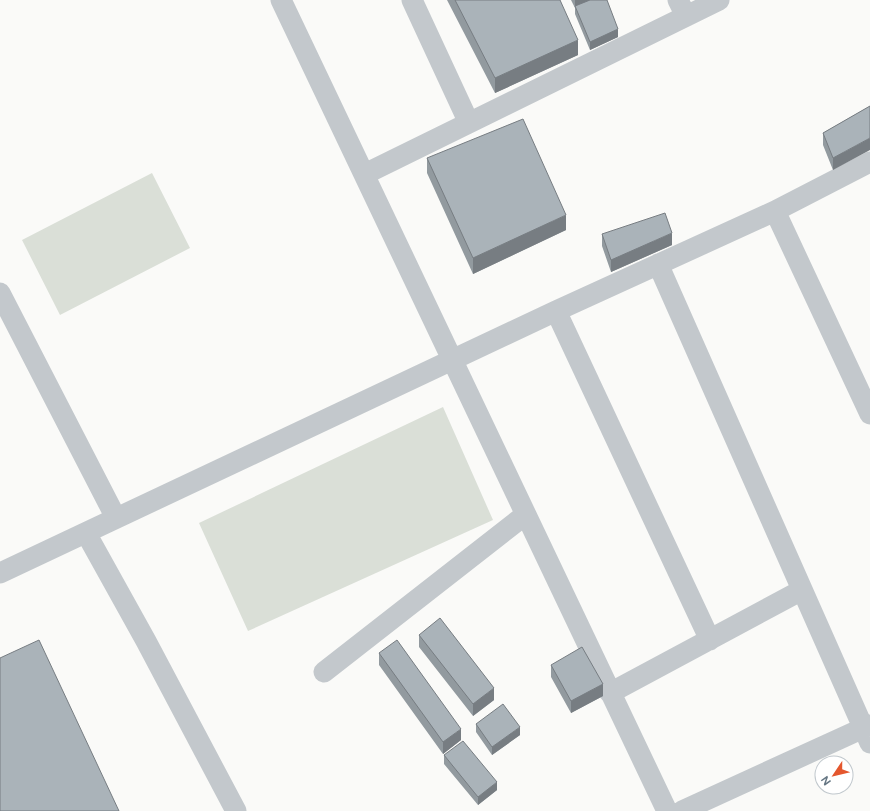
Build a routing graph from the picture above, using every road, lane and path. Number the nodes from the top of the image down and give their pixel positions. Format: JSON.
{"nodes":[{"id":1,"x":281,"y":0,"type":"edge"},
{"id":2,"x":412,"y":0,"type":"edge"},
{"id":3,"x":719,"y":0,"type":"edge"},
{"id":4,"x":682,"y":8,"type":"edge"},
{"id":5,"x":469,"y":123,"type":"junction"},
{"id":6,"x":870,"y":162,"type":"edge"},
{"id":7,"x":365,"y":174,"type":"junction"},
{"id":8,"x":775,"y":211,"type":"junction"},
{"id":9,"x":658,"y":264,"type":"junction"},
{"id":10,"x":0,"y":293,"type":"edge"},
{"id":11,"x":556,"y":311,"type":"junction"},
{"id":12,"x":452,"y":360,"type":"junction"},
{"id":13,"x":865,"y":388,"type":"edge"},
{"id":14,"x":870,"y":414,"type":"edge"},
{"id":15,"x":525,"y":515,"type":"junction"},
{"id":16,"x":116,"y":518,"type":"junction"},
{"id":17,"x":86,"y":533,"type":"junction"},
{"id":18,"x":0,"y":573,"type":"edge"},
{"id":19,"x":802,"y":590,"type":"junction"},
{"id":20,"x":710,"y":640,"type":"junction"},
{"id":21,"x":324,"y":672,"type":"dead end"},
{"id":22,"x":610,"y":693,"type":"junction"},
{"id":23,"x":868,"y":732,"type":"edge"},
{"id":24,"x":236,"y":811,"type":"edge"},
{"id":25,"x":667,"y":811,"type":"edge"},
{"id":26,"x":682,"y":811,"type":"edge"}],
"edges":[{"from":1,"to":7,"type":"street"},
{"from":2,"to":5,"type":"street"},
{"from":3,"to":4,"type":"street"},
{"from":4,"to":5,"type":"street"},
{"from":5,"to":7,"type":"street"},
{"from":6,"to":8,"type":"street"},
{"from":7,"to":12,"type":"street"},
{"from":8,"to":9,"type":"street"},
{"from":8,"to":13,"type":"street"},
{"from":9,"to":11,"type":"street"},
{"from":9,"to":19,"type":"street"},
{"from":10,"to":16,"type":"street"},
{"from":11,"to":12,"type":"street"},
{"from":11,"to":20,"type":"street"},
{"from":12,"to":15,"type":"street"},
{"from":12,"to":16,"type":"street"},
{"from":13,"to":14,"type":"street"},
{"from":15,"to":21,"type":"street"},
{"from":15,"to":22,"type":"street"},
{"from":16,"to":17,"type":"street"},
{"from":17,"to":18,"type":"street"},
{"from":17,"to":24,"type":"street"},
{"from":19,"to":20,"type":"street"},
{"from":19,"to":23,"type":"street"},
{"from":20,"to":22,"type":"street"},
{"from":22,"to":25,"type":"street"},
{"from":23,"to":26,"type":"street"}]}
